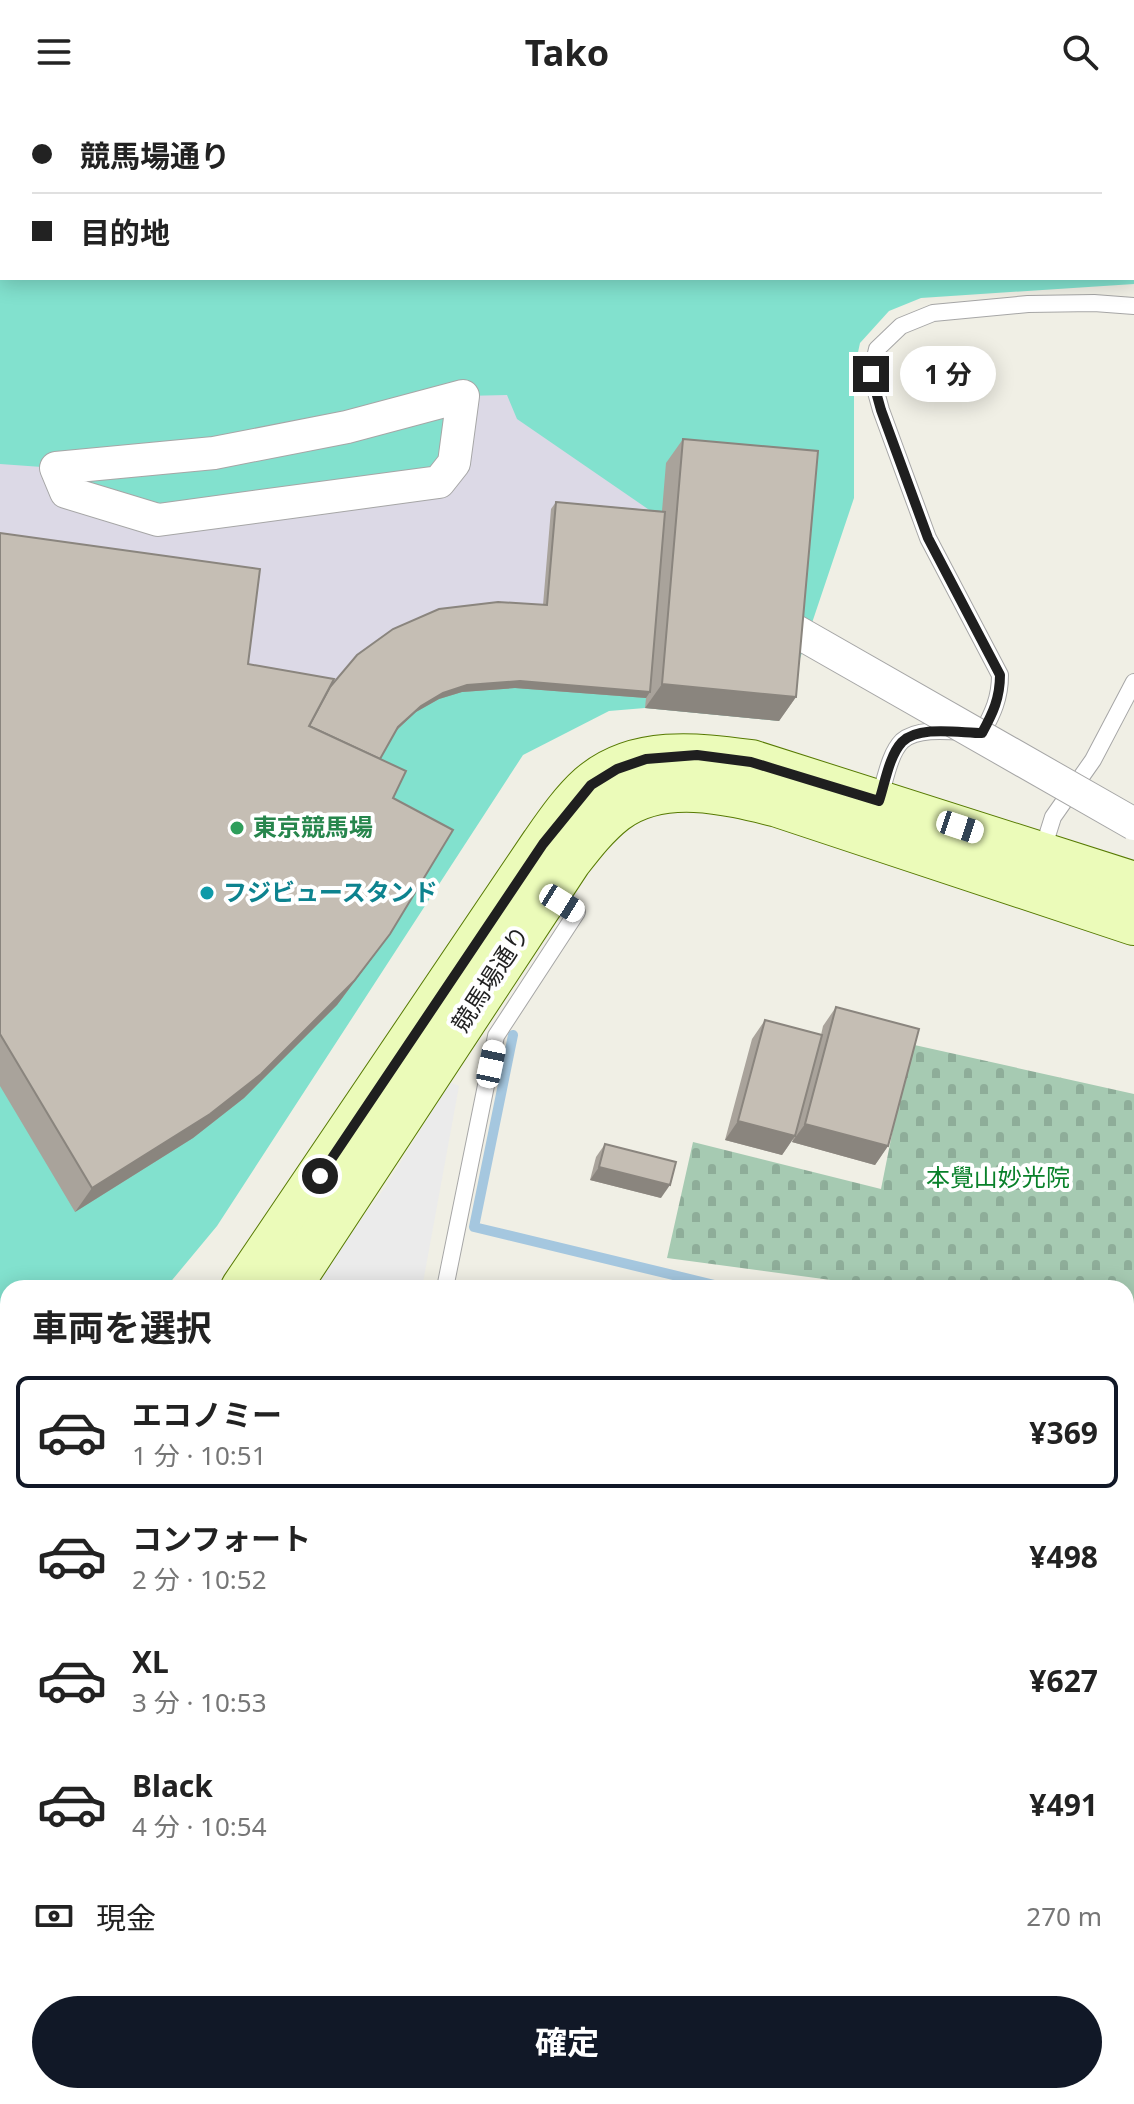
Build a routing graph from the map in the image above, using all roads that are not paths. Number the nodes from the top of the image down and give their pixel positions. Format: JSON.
{"nodes":[{"id":1,"x":1134,"y":306,"type":"edge"},
{"id":2,"x":463,"y":396,"type":"joint"},
{"id":3,"x":787,"y":626,"type":"edge"},
{"id":4,"x":1134,"y":682,"type":"edge"},
{"id":5,"x":879,"y":801,"type":"junction"},
{"id":6,"x":1134,"y":824,"type":"edge"},
{"id":7,"x":1042,"y":854,"type":"junction"},
{"id":8,"x":1134,"y":884,"type":"edge"},
{"id":9,"x":534,"y":885,"type":"junction"},
{"id":10,"x":1134,"y":923,"type":"edge"},
{"id":11,"x":249,"y":1280,"type":"edge"},
{"id":12,"x":293,"y":1280,"type":"edge"},
{"id":13,"x":447,"y":1280,"type":"edge"}],
"edges":[{"from":1,"to":5,"type":"lane"},
{"from":2,"to":2,"type":"street"},
{"from":3,"to":6,"type":"street","bridge":true},
{"from":4,"to":7,"type":"lane"},
{"from":5,"to":7,"type":"street","name":"競馬場通り"},
{"from":5,"to":9,"type":"street","name":"競馬場通り"},
{"from":7,"to":8,"type":"street","name":"競馬場通り"},
{"from":9,"to":10,"type":"street","name":"競馬場通り"},
{"from":9,"to":11,"type":"street","name":"競馬場通り"},
{"from":9,"to":12,"type":"street","name":"競馬場通り"},
{"from":9,"to":13,"type":"lane"}]}
